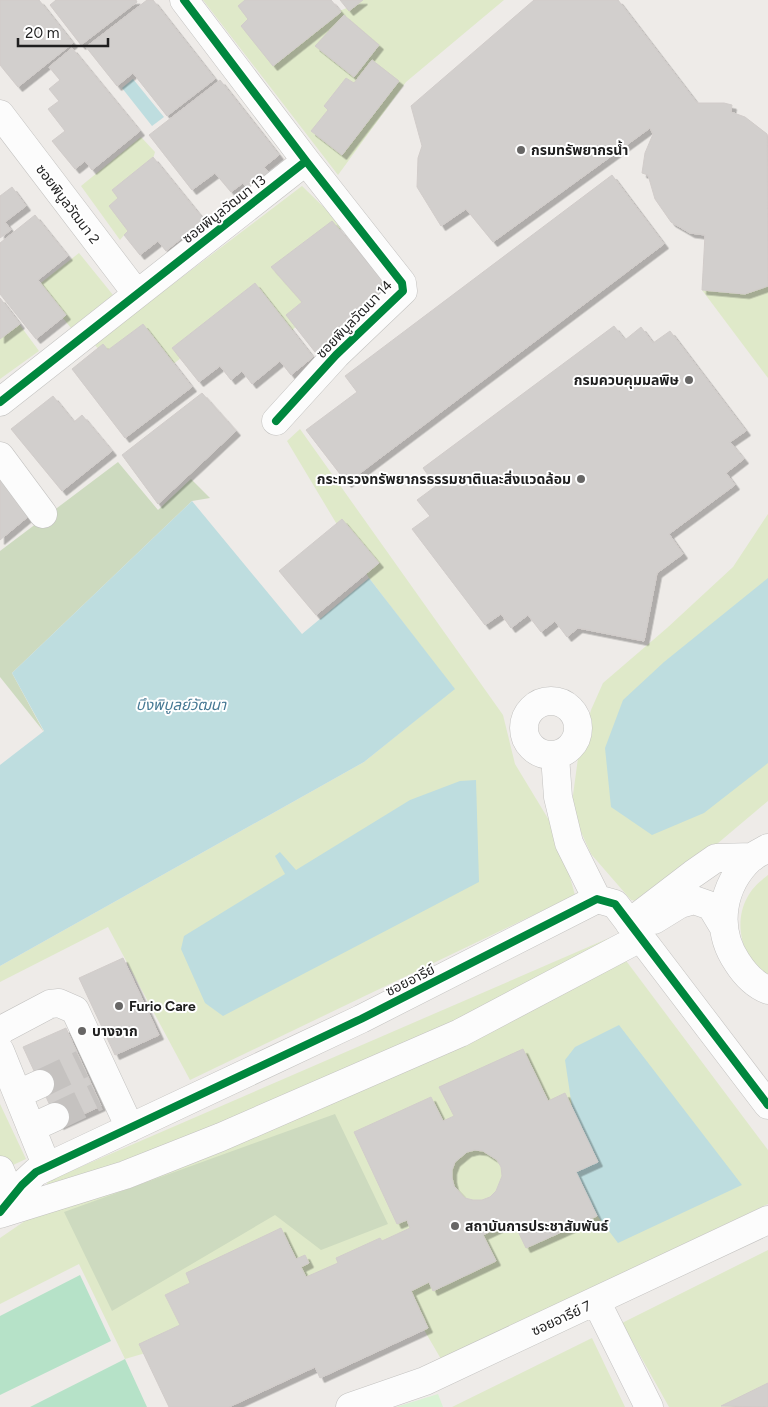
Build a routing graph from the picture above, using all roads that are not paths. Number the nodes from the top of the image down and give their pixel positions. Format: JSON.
{"nodes":[{"id":1,"x":184,"y":0,"type":"edge"},
{"id":2,"x":0,"y":114,"type":"edge"},
{"id":3,"x":306,"y":160,"type":"junction"},
{"id":4,"x":137,"y":294,"type":"junction"},
{"id":5,"x":0,"y":402,"type":"edge"},
{"id":6,"x":276,"y":421,"type":"dead end"},
{"id":7,"x":0,"y":456,"type":"edge"},
{"id":8,"x":43,"y":514,"type":"dead end"},
{"id":9,"x":555,"y":756,"type":"dead end"},
{"id":10,"x":763,"y":850,"type":"edge"},
{"id":11,"x":598,"y":900,"type":"junction"},
{"id":12,"x":723,"y":926,"type":"junction"},
{"id":13,"x":635,"y":931,"type":"junction"},
{"id":14,"x":744,"y":973,"type":"junction"},
{"id":15,"x":768,"y":990,"type":"edge"},
{"id":16,"x":768,"y":1004,"type":"edge"},
{"id":17,"x":75,"y":1010,"type":"junction"},
{"id":18,"x":0,"y":1032,"type":"edge"},
{"id":19,"x":0,"y":1049,"type":"edge"},
{"id":20,"x":768,"y":1105,"type":"edge"},
{"id":21,"x":130,"y":1128,"type":"junction"},
{"id":22,"x":47,"y":1166,"type":"junction"},
{"id":23,"x":0,"y":1170,"type":"edge"},
{"id":24,"x":4,"y":1208,"type":"edge"},
{"id":25,"x":768,"y":1220,"type":"edge"},
{"id":26,"x":596,"y":1301,"type":"junction"},
{"id":27,"x":350,"y":1407,"type":"edge"},
{"id":28,"x":649,"y":1407,"type":"edge"}],
"edges":[{"from":1,"to":3,"type":"street"},
{"from":2,"to":4,"type":"street","name":"ซอยพิบูลวัฒนา 2"},
{"from":3,"to":4,"type":"street","name":"ซอยพิบูลวัฒนา 13"},
{"from":3,"to":6,"type":"street","name":"ซอยพิบูลวัฒนา 14"},
{"from":4,"to":5,"type":"street","name":"ซอยพิบูลวัฒนา 13"},
{"from":7,"to":8,"type":"street"},
{"from":9,"to":11,"type":"street"},
{"from":10,"to":12,"type":"street"},
{"from":10,"to":13,"type":"street"},
{"from":11,"to":13,"type":"street"},
{"from":11,"to":21,"type":"street","name":"ซอยอารีย์"},
{"from":12,"to":13,"type":"street"},
{"from":12,"to":14,"type":"street"},
{"from":13,"to":20,"type":"street"},
{"from":13,"to":24,"type":"street"},
{"from":14,"to":15,"type":"street"},
{"from":14,"to":16,"type":"street"},
{"from":17,"to":18,"type":"street"},
{"from":17,"to":19,"type":"street"},
{"from":17,"to":21,"type":"street"},
{"from":19,"to":22,"type":"street"},
{"from":21,"to":22,"type":"street","name":"ซอยอารีย์"},
{"from":22,"to":24,"type":"street","name":"ซอยอารีย์"},
{"from":23,"to":24,"type":"street"},
{"from":25,"to":26,"type":"street","name":"ซอยอารีย์ 7"},
{"from":26,"to":27,"type":"street","name":"ซอยอารีย์ 7"},
{"from":26,"to":28,"type":"street"}]}
